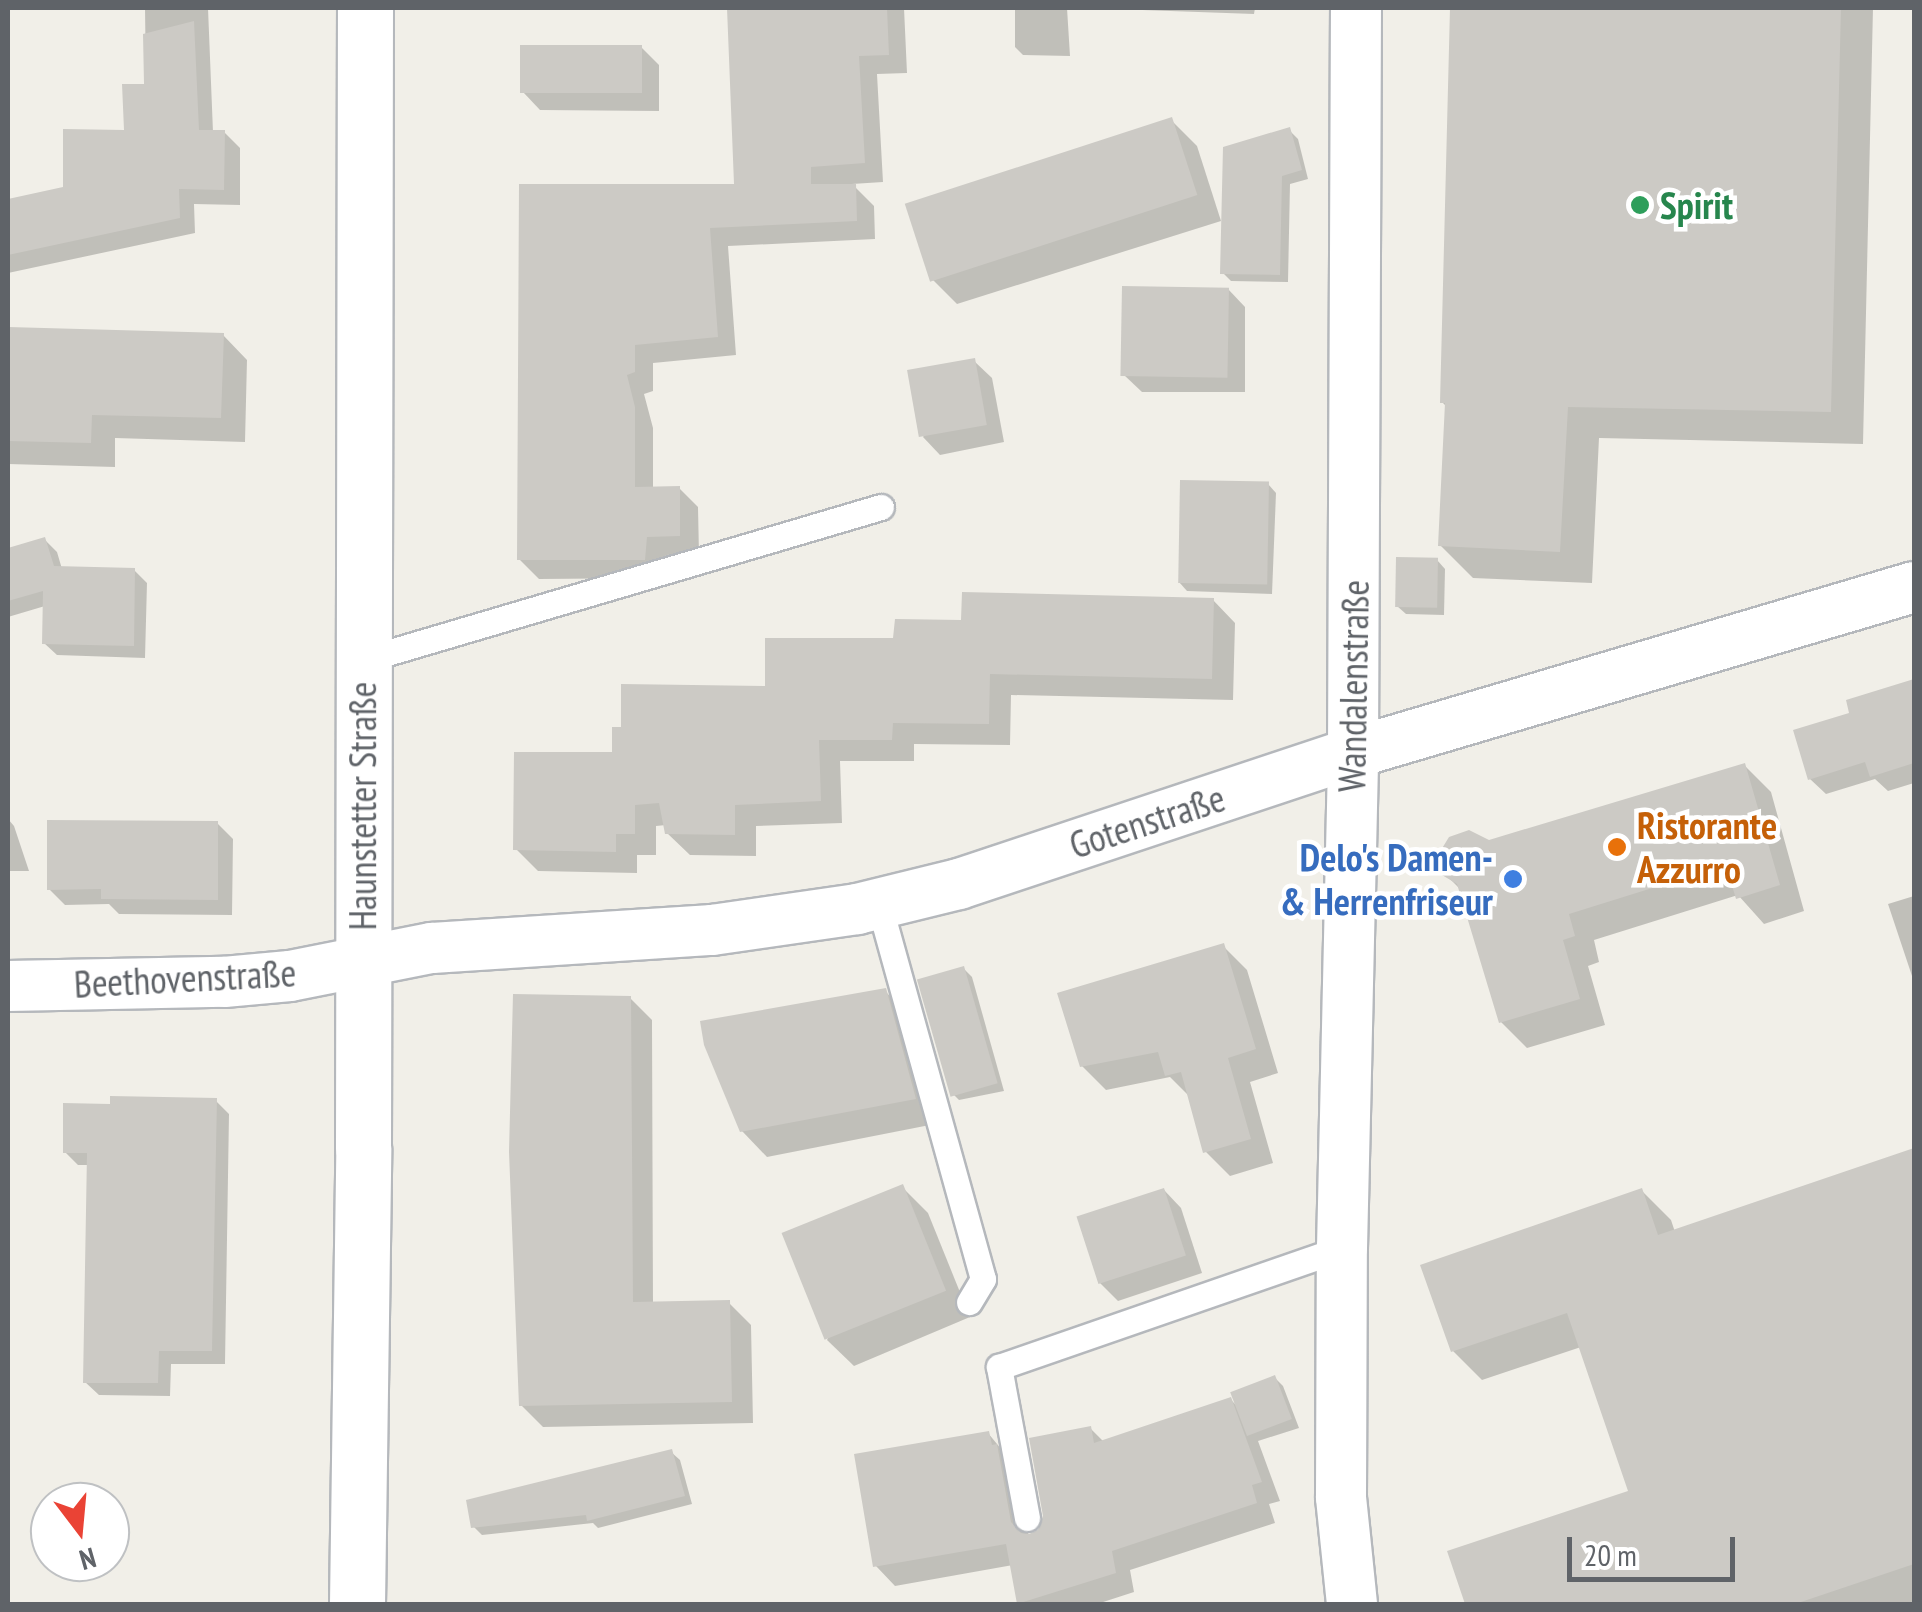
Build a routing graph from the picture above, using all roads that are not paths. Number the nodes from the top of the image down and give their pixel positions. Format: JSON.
{"nodes":[{"id":1,"x":365,"y":8,"type":"edge"},
{"id":2,"x":1356,"y":8,"type":"edge"},
{"id":3,"x":881,"y":507,"type":"dead end"},
{"id":4,"x":1914,"y":588,"type":"edge"},
{"id":5,"x":363,"y":660,"type":"junction"},
{"id":6,"x":1353,"y":753,"type":"junction"},
{"id":7,"x":879,"y":904,"type":"junction"},
{"id":8,"x":361,"y":962,"type":"junction"},
{"id":9,"x":8,"y":986,"type":"edge"},
{"id":10,"x":1342,"y":1248,"type":"junction"},
{"id":11,"x":968,"y":1302,"type":"dead end"},
{"id":12,"x":1027,"y":1518,"type":"dead end"},
{"id":13,"x":357,"y":1604,"type":"edge"},
{"id":14,"x":1352,"y":1604,"type":"edge"}],
"edges":[{"from":1,"to":5,"type":"main road","name":"Haunstetter Straße"},
{"from":2,"to":6,"type":"street","name":"Wandalenstraße"},
{"from":3,"to":5,"type":"lane"},
{"from":4,"to":6,"type":"street","name":"Gotenstraße"},
{"from":5,"to":8,"type":"main road","name":"Haunstetter Straße"},
{"from":6,"to":7,"type":"street","name":"Gotenstraße"},
{"from":6,"to":10,"type":"street","name":"Wandalenstraße"},
{"from":7,"to":8,"type":"street","name":"Gotenstraße"},
{"from":7,"to":11,"type":"lane"},
{"from":8,"to":9,"type":"street","name":"Beethovenstraße"},
{"from":8,"to":13,"type":"main road","name":"Haunstetter Straße"},
{"from":10,"to":12,"type":"lane"},
{"from":10,"to":14,"type":"street","name":"Wandalenstraße"}]}
